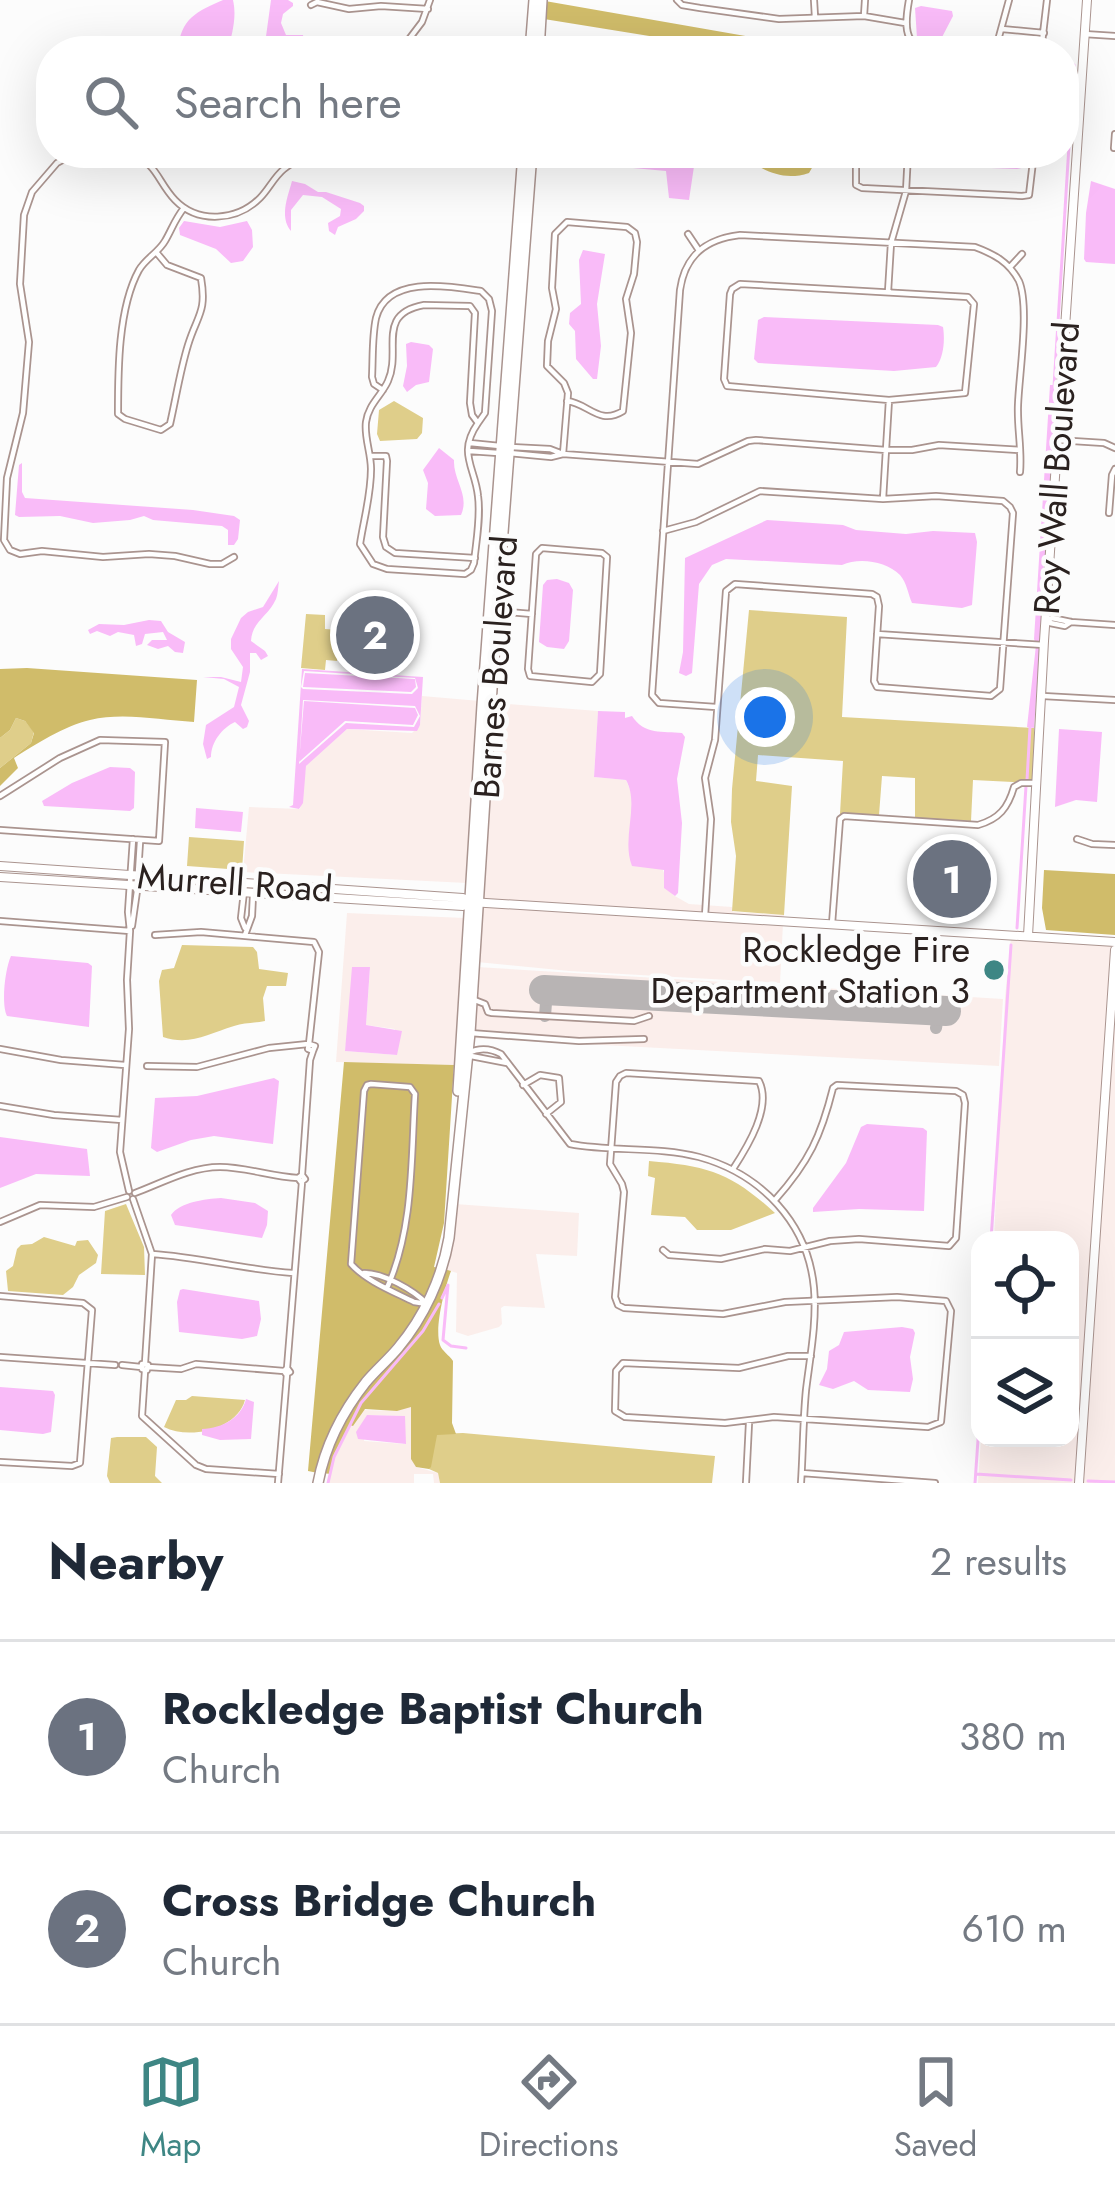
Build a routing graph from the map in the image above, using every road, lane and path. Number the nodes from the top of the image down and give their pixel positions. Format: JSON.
{"nodes":[{"id":1,"x":430,"y":0,"type":"edge"},
{"id":2,"x":538,"y":0,"type":"edge"},
{"id":3,"x":677,"y":0,"type":"edge"},
{"id":4,"x":742,"y":0,"type":"edge"},
{"id":5,"x":814,"y":0,"type":"edge"},
{"id":6,"x":865,"y":0,"type":"edge"},
{"id":7,"x":909,"y":0,"type":"edge"},
{"id":8,"x":1009,"y":0,"type":"edge"},
{"id":9,"x":1047,"y":0,"type":"edge"},
{"id":10,"x":1087,"y":0,"type":"edge"},
{"id":11,"x":700,"y":4,"type":"edge"},
{"id":12,"x":311,"y":5,"type":"dead end"},
{"id":13,"x":428,"y":9,"type":"junction"},
{"id":14,"x":740,"y":15,"type":"junction"},
{"id":15,"x":864,"y":16,"type":"junction"},
{"id":16,"x":815,"y":17,"type":"junction"},
{"id":17,"x":905,"y":23,"type":"junction"},
{"id":18,"x":1000,"y":28,"type":"junction"},
{"id":19,"x":1044,"y":33,"type":"junction"},
{"id":20,"x":1084,"y":34,"type":"junction"},
{"id":21,"x":411,"y":36,"type":"edge"},
{"id":22,"x":536,"y":36,"type":"edge"},
{"id":23,"x":908,"y":36,"type":"edge"},
{"id":24,"x":998,"y":36,"type":"edge"},
{"id":25,"x":1044,"y":36,"type":"edge"},
{"id":26,"x":1115,"y":36,"type":"edge"},
{"id":27,"x":1079,"y":109,"type":"edge"},
{"id":28,"x":1115,"y":134,"type":"edge"},
{"id":29,"x":1114,"y":148,"type":"edge"},
{"id":30,"x":53,"y":168,"type":"edge"},
{"id":31,"x":154,"y":168,"type":"edge"},
{"id":32,"x":286,"y":168,"type":"edge"},
{"id":33,"x":527,"y":168,"type":"edge"},
{"id":34,"x":527,"y":168,"type":"edge"},
{"id":35,"x":856,"y":168,"type":"edge"},
{"id":36,"x":907,"y":168,"type":"edge"},
{"id":37,"x":1032,"y":168,"type":"edge"},
{"id":38,"x":1075,"y":168,"type":"edge"},
{"id":39,"x":906,"y":191,"type":"junction"},
{"id":40,"x":184,"y":208,"type":"junction"},
{"id":41,"x":688,"y":234,"type":"dead end"},
{"id":42,"x":891,"y":243,"type":"junction"},
{"id":43,"x":698,"y":249,"type":"junction"},
{"id":44,"x":156,"y":252,"type":"junction"},
{"id":45,"x":1022,"y":254,"type":"dead end"},
{"id":46,"x":1010,"y":267,"type":"junction"},
{"id":47,"x":888,"y":292,"type":"junction"},
{"id":48,"x":383,"y":390,"type":"junction"},
{"id":49,"x":889,"y":400,"type":"junction"},
{"id":50,"x":567,"y":401,"type":"junction"},
{"id":51,"x":478,"y":423,"type":"junction"},
{"id":52,"x":1057,"y":440,"type":"junction"},
{"id":53,"x":469,"y":447,"type":"junction"},
{"id":54,"x":1115,"y":448,"type":"edge"},
{"id":55,"x":506,"y":450,"type":"junction"},
{"id":56,"x":886,"y":450,"type":"junction"},
{"id":57,"x":1022,"y":450,"type":"junction"},
{"id":58,"x":563,"y":454,"type":"junction"},
{"id":59,"x":371,"y":457,"type":"junction"},
{"id":60,"x":668,"y":462,"type":"junction"},
{"id":61,"x":1115,"y":469,"type":"edge"},
{"id":62,"x":1020,"y":472,"type":"dead end"},
{"id":63,"x":883,"y":500,"type":"junction"},
{"id":64,"x":1109,"y":513,"type":"dead end"},
{"id":65,"x":663,"y":531,"type":"junction"},
{"id":66,"x":234,"y":556,"type":"dead end"},
{"id":67,"x":475,"y":558,"type":"junction"},
{"id":68,"x":493,"y":604,"type":"junction"},
{"id":69,"x":532,"y":614,"type":"junction"},
{"id":70,"x":1046,"y":622,"type":"junction"},
{"id":71,"x":1115,"y":625,"type":"edge"},
{"id":72,"x":877,"y":634,"type":"junction"},
{"id":73,"x":1004,"y":642,"type":"junction"},
{"id":74,"x":1044,"y":645,"type":"junction"},
{"id":75,"x":1041,"y":696,"type":"junction"},
{"id":76,"x":1115,"y":700,"type":"edge"},
{"id":77,"x":718,"y":707,"type":"junction"},
{"id":78,"x":1036,"y":783,"type":"junction"},
{"id":79,"x":482,"y":789,"type":"junction"},
{"id":80,"x":0,"y":796,"type":"edge"},
{"id":81,"x":0,"y":830,"type":"edge"},
{"id":82,"x":1077,"y":838,"type":"dead end"},
{"id":83,"x":137,"y":840,"type":"junction"},
{"id":84,"x":1115,"y":845,"type":"edge"},
{"id":85,"x":0,"y":866,"type":"edge"},
{"id":86,"x":0,"y":878,"type":"edge"},
{"id":87,"x":134,"y":880,"type":"junction"},
{"id":88,"x":248,"y":889,"type":"junction"},
{"id":89,"x":475,"y":902,"type":"junction"},
{"id":90,"x":705,"y":916,"type":"junction"},
{"id":91,"x":0,"y":921,"type":"edge"},
{"id":92,"x":832,"y":924,"type":"junction"},
{"id":93,"x":130,"y":931,"type":"junction"},
{"id":94,"x":245,"y":931,"type":"junction"},
{"id":95,"x":155,"y":935,"type":"dead end"},
{"id":96,"x":1028,"y":937,"type":"junction"},
{"id":97,"x":1115,"y":946,"type":"edge"},
{"id":98,"x":472,"y":999,"type":"junction"},
{"id":99,"x":649,"y":1016,"type":"dead end"},
{"id":100,"x":470,"y":1033,"type":"junction"},
{"id":101,"x":644,"y":1039,"type":"dead end"},
{"id":102,"x":309,"y":1047,"type":"junction"},
{"id":103,"x":0,"y":1049,"type":"edge"},
{"id":104,"x":464,"y":1053,"type":"junction"},
{"id":105,"x":126,"y":1065,"type":"junction"},
{"id":106,"x":147,"y":1066,"type":"dead end"},
{"id":107,"x":523,"y":1085,"type":"junction"},
{"id":108,"x":0,"y":1106,"type":"edge"},
{"id":109,"x":546,"y":1114,"type":"junction"},
{"id":110,"x":122,"y":1120,"type":"junction"},
{"id":111,"x":611,"y":1148,"type":"junction"},
{"id":112,"x":734,"y":1169,"type":"junction"},
{"id":113,"x":300,"y":1179,"type":"junction"},
{"id":114,"x":131,"y":1195,"type":"junction"},
{"id":115,"x":775,"y":1200,"type":"junction"},
{"id":116,"x":0,"y":1222,"type":"edge"},
{"id":117,"x":804,"y":1248,"type":"junction"},
{"id":118,"x":663,"y":1250,"type":"dead end"},
{"id":119,"x":152,"y":1254,"type":"junction"},
{"id":120,"x":293,"y":1274,"type":"junction"},
{"id":121,"x":388,"y":1285,"type":"junction"},
{"id":122,"x":0,"y":1296,"type":"edge"},
{"id":123,"x":815,"y":1300,"type":"junction"},
{"id":124,"x":427,"y":1304,"type":"junction"},
{"id":125,"x":811,"y":1356,"type":"junction"},
{"id":126,"x":0,"y":1357,"type":"edge"},
{"id":127,"x":88,"y":1363,"type":"junction"},
{"id":128,"x":145,"y":1367,"type":"junction"},
{"id":129,"x":286,"y":1371,"type":"junction"},
{"id":130,"x":805,"y":1418,"type":"junction"},
{"id":131,"x":749,"y":1421,"type":"junction"},
{"id":132,"x":0,"y":1462,"type":"edge"},
{"id":133,"x":802,"y":1473,"type":"junction"},
{"id":134,"x":279,"y":1474,"type":"junction"},
{"id":135,"x":278,"y":1483,"type":"edge"},
{"id":136,"x":318,"y":1483,"type":"edge"},
{"id":137,"x":746,"y":1483,"type":"edge"},
{"id":138,"x":801,"y":1483,"type":"edge"},
{"id":139,"x":935,"y":1483,"type":"edge"},
{"id":140,"x":1079,"y":1483,"type":"edge"}],
"edges":[{"from":1,"to":13,"type":"street"},
{"from":2,"to":22,"type":"main road"},
{"from":3,"to":11,"type":"street"},
{"from":4,"to":14,"type":"street"},
{"from":5,"to":16,"type":"street"},
{"from":6,"to":15,"type":"street"},
{"from":7,"to":17,"type":"street"},
{"from":8,"to":18,"type":"street"},
{"from":9,"to":19,"type":"street"},
{"from":10,"to":20,"type":"street","name":"Roy Wall Boulevard"},
{"from":11,"to":14,"type":"street"},
{"from":12,"to":13,"type":"street"},
{"from":13,"to":21,"type":"street"},
{"from":14,"to":16,"type":"street"},
{"from":15,"to":16,"type":"street"},
{"from":15,"to":17,"type":"street"},
{"from":17,"to":23,"type":"street"},
{"from":18,"to":19,"type":"street"},
{"from":18,"to":24,"type":"street"},
{"from":19,"to":25,"type":"street"},
{"from":20,"to":26,"type":"street"},
{"from":20,"to":27,"type":"street","name":"Roy Wall Boulevard"},
{"from":28,"to":29,"type":"street"},
{"from":30,"to":66,"type":"street"},
{"from":31,"to":40,"type":"street"},
{"from":32,"to":40,"type":"street"},
{"from":33,"to":55,"type":"main road","name":"Barnes Boulevard"},
{"from":34,"to":55,"type":"main road","name":"Barnes Boulevard"},
{"from":35,"to":39,"type":"street"},
{"from":36,"to":39,"type":"street"},
{"from":37,"to":39,"type":"street"},
{"from":38,"to":52,"type":"street","name":"Roy Wall Boulevard"},
{"from":39,"to":42,"type":"street"},
{"from":40,"to":44,"type":"street"},
{"from":41,"to":43,"type":"street"},
{"from":42,"to":43,"type":"street"},
{"from":42,"to":46,"type":"street"},
{"from":42,"to":47,"type":"street"},
{"from":43,"to":60,"type":"street"},
{"from":44,"to":44,"type":"street"},
{"from":45,"to":46,"type":"street"},
{"from":46,"to":57,"type":"street"},
{"from":47,"to":49,"type":"street"},
{"from":47,"to":49,"type":"street"},
{"from":48,"to":51,"type":"street"},
{"from":48,"to":51,"type":"street"},
{"from":48,"to":59,"type":"street"},
{"from":49,"to":56,"type":"street"},
{"from":50,"to":50,"type":"street"},
{"from":50,"to":58,"type":"street"},
{"from":51,"to":53,"type":"street"},
{"from":52,"to":54,"type":"street"},
{"from":52,"to":70,"type":"street","name":"Roy Wall Boulevard"},
{"from":53,"to":55,"type":"street"},
{"from":53,"to":67,"type":"street"},
{"from":55,"to":58,"type":"street"},
{"from":55,"to":68,"type":"main road","name":"Barnes Boulevard"},
{"from":55,"to":68,"type":"main road","name":"Barnes Boulevard"},
{"from":56,"to":57,"type":"street"},
{"from":56,"to":60,"type":"street"},
{"from":56,"to":63,"type":"street"},
{"from":57,"to":62,"type":"street"},
{"from":58,"to":60,"type":"street"},
{"from":59,"to":67,"type":"street"},
{"from":59,"to":67,"type":"street"},
{"from":60,"to":65,"type":"street"},
{"from":61,"to":64,"type":"street"},
{"from":63,"to":65,"type":"street"},
{"from":63,"to":73,"type":"street"},
{"from":65,"to":77,"type":"street"},
{"from":68,"to":69,"type":"street"},
{"from":68,"to":79,"type":"main road","name":"Barnes Boulevard"},
{"from":68,"to":79,"type":"main road","name":"Barnes Boulevard"},
{"from":69,"to":69,"type":"street"},
{"from":70,"to":71,"type":"street"},
{"from":70,"to":74,"type":"street","name":"Roy Wall Boulevard"},
{"from":72,"to":73,"type":"street"},
{"from":72,"to":73,"type":"street"},
{"from":72,"to":77,"type":"street"},
{"from":73,"to":74,"type":"street"},
{"from":74,"to":75,"type":"street","name":"Roy Wall Boulevard"},
{"from":75,"to":76,"type":"street"},
{"from":75,"to":78,"type":"street","name":"Roy Wall Boulevard"},
{"from":77,"to":90,"type":"street"},
{"from":78,"to":92,"type":"street"},
{"from":78,"to":96,"type":"street","name":"Roy Wall Boulevard"},
{"from":79,"to":89,"type":"main road","name":"Barnes Boulevard"},
{"from":79,"to":89,"type":"main road","name":"Barnes Boulevard"},
{"from":80,"to":83,"type":"street"},
{"from":81,"to":83,"type":"street"},
{"from":82,"to":84,"type":"street"},
{"from":83,"to":87,"type":"street"},
{"from":85,"to":87,"type":"street","name":"Murrell Road"},
{"from":86,"to":87,"type":"street","name":"Murrell Road"},
{"from":87,"to":88,"type":"street","name":"Murrell Road"},
{"from":87,"to":93,"type":"street"},
{"from":88,"to":89,"type":"street","name":"Murrell Road"},
{"from":88,"to":94,"type":"street"},
{"from":89,"to":90,"type":"street","name":"Murrell Road"},
{"from":89,"to":98,"type":"main road","name":"Barnes Boulevard"},
{"from":89,"to":104,"type":"main road","name":"Barnes Boulevard"},
{"from":90,"to":92,"type":"street","name":"Murrell Road"},
{"from":91,"to":93,"type":"street"},
{"from":92,"to":96,"type":"street","name":"Murrell Road"},
{"from":93,"to":105,"type":"street"},
{"from":94,"to":95,"type":"street"},
{"from":94,"to":102,"type":"street"},
{"from":96,"to":97,"type":"street","name":"Murrell Road"},
{"from":97,"to":140,"type":"street"},
{"from":98,"to":99,"type":"street"},
{"from":98,"to":100,"type":"main road","name":"Barnes Boulevard"},
{"from":100,"to":101,"type":"street"},
{"from":100,"to":104,"type":"main road","name":"Barnes Boulevard"},
{"from":102,"to":106,"type":"street"},
{"from":102,"to":113,"type":"street"},
{"from":103,"to":105,"type":"street"},
{"from":104,"to":107,"type":"street"},
{"from":104,"to":124,"type":"main road","name":"Barnes Boulevard"},
{"from":105,"to":110,"type":"street"},
{"from":107,"to":109,"type":"street"},
{"from":107,"to":109,"type":"street"},
{"from":108,"to":110,"type":"street"},
{"from":109,"to":111,"type":"street"},
{"from":110,"to":114,"type":"street"},
{"from":111,"to":112,"type":"street"},
{"from":111,"to":112,"type":"street"},
{"from":111,"to":123,"type":"street"},
{"from":112,"to":115,"type":"street"},
{"from":113,"to":114,"type":"street"},
{"from":113,"to":120,"type":"street"},
{"from":114,"to":116,"type":"street"},
{"from":114,"to":119,"type":"street"},
{"from":115,"to":117,"type":"street"},
{"from":115,"to":117,"type":"street"},
{"from":117,"to":118,"type":"street"},
{"from":117,"to":123,"type":"street"},
{"from":119,"to":120,"type":"street"},
{"from":119,"to":128,"type":"street"},
{"from":120,"to":129,"type":"street"},
{"from":121,"to":121,"type":"street"},
{"from":121,"to":124,"type":"street"},
{"from":122,"to":127,"type":"street"},
{"from":123,"to":125,"type":"street"},
{"from":123,"to":130,"type":"street"},
{"from":124,"to":136,"type":"main road","name":"Barnes Boulevard"},
{"from":125,"to":130,"type":"street"},
{"from":125,"to":131,"type":"street"},
{"from":126,"to":127,"type":"street"},
{"from":127,"to":128,"type":"street"},
{"from":127,"to":132,"type":"street"},
{"from":128,"to":129,"type":"street"},
{"from":128,"to":134,"type":"street"},
{"from":129,"to":134,"type":"street"},
{"from":130,"to":131,"type":"street"},
{"from":130,"to":133,"type":"street"},
{"from":131,"to":137,"type":"street"},
{"from":133,"to":138,"type":"street"},
{"from":133,"to":139,"type":"street"},
{"from":134,"to":135,"type":"street"}]}
